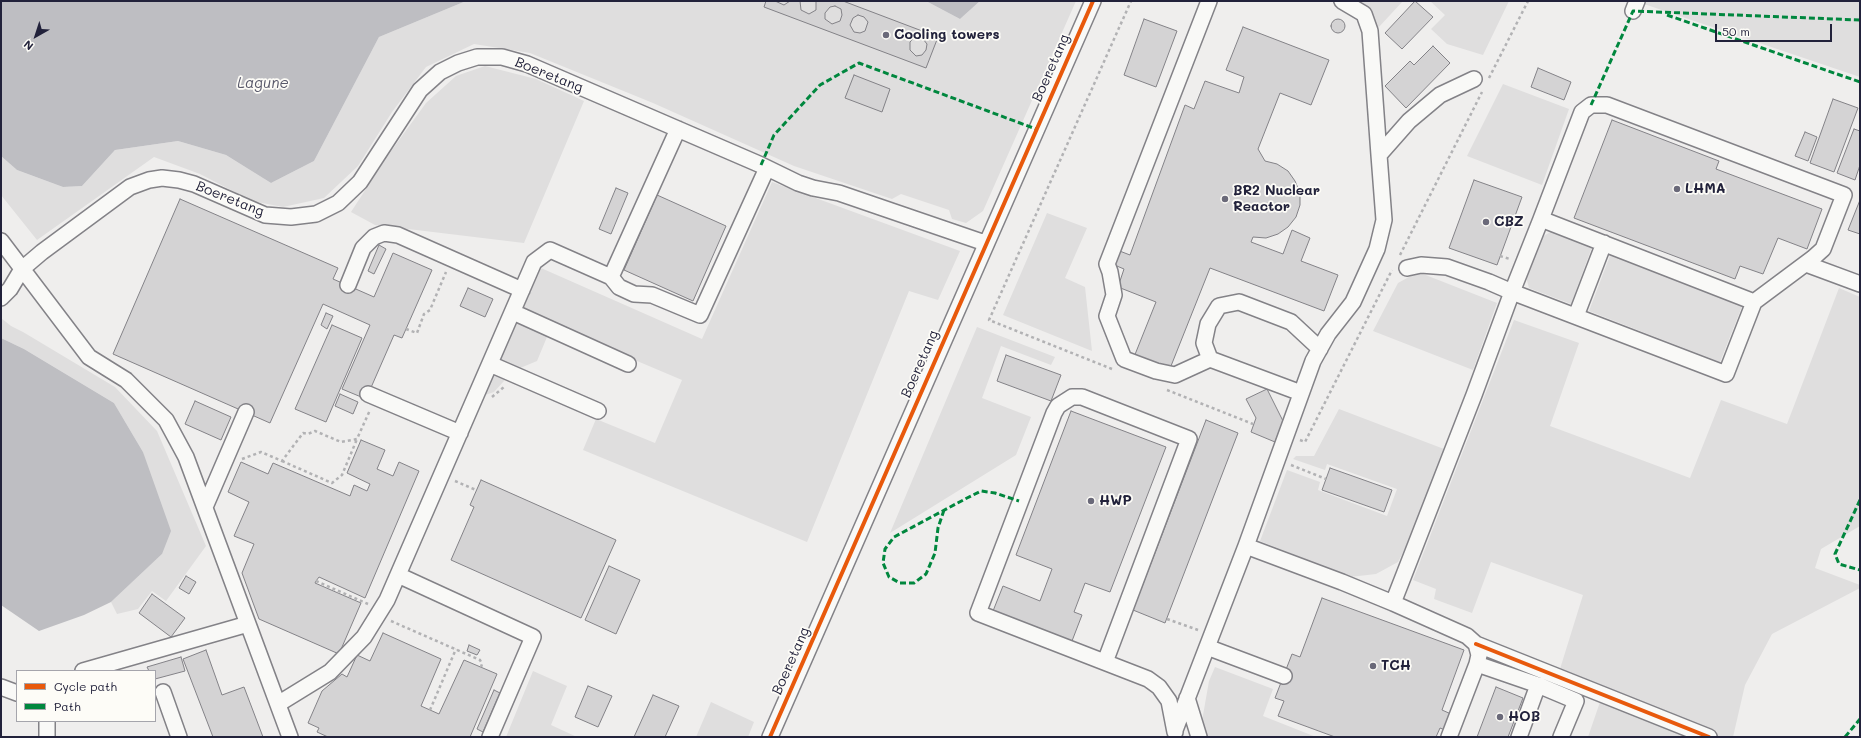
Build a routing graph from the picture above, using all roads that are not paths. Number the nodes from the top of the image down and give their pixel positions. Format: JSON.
{"nodes":[{"id":1,"x":1093,"y":1,"type":"edge"},
{"id":2,"x":1209,"y":1,"type":"edge"},
{"id":3,"x":1342,"y":1,"type":"edge"},
{"id":4,"x":1483,"y":82,"type":"road end"},
{"id":5,"x":678,"y":129,"type":"junction"},
{"id":6,"x":1379,"y":155,"type":"junction"},
{"id":7,"x":767,"y":168,"type":"junction"},
{"id":8,"x":1541,"y":219,"type":"junction"},
{"id":9,"x":1,"y":241,"type":"edge"},
{"id":10,"x":985,"y":243,"type":"junction"},
{"id":11,"x":1604,"y":243,"type":"junction"},
{"id":12,"x":1400,"y":263,"type":"road end"},
{"id":13,"x":1806,"y":264,"type":"junction"},
{"id":14,"x":22,"y":269,"type":"junction"},
{"id":15,"x":612,"y":277,"type":"junction"},
{"id":16,"x":1860,"y":284,"type":"edge"},
{"id":17,"x":348,"y":285,"type":"dead end"},
{"id":18,"x":522,"y":290,"type":"junction"},
{"id":19,"x":1512,"y":292,"type":"junction"},
{"id":20,"x":1,"y":298,"type":"edge"},
{"id":21,"x":1754,"y":302,"type":"junction"},
{"id":22,"x":513,"y":312,"type":"junction"},
{"id":23,"x":1576,"y":316,"type":"junction"},
{"id":24,"x":1320,"y":349,"type":"junction"},
{"id":25,"x":1210,"y":359,"type":"junction"},
{"id":26,"x":490,"y":364,"type":"junction"},
{"id":27,"x":628,"y":364,"type":"dead end"},
{"id":28,"x":1302,"y":393,"type":"junction"},
{"id":29,"x":372,"y":395,"type":"road end"},
{"id":30,"x":598,"y":411,"type":"dead end"},
{"id":31,"x":246,"y":412,"type":"dead end"},
{"id":32,"x":460,"y":433,"type":"junction"},
{"id":33,"x":205,"y":507,"type":"junction"},
{"id":34,"x":1246,"y":546,"type":"junction"},
{"id":35,"x":398,"y":575,"type":"junction"},
{"id":36,"x":1393,"y":603,"type":"junction"},
{"id":37,"x":248,"y":624,"type":"junction"},
{"id":38,"x":1209,"y":641,"type":"junction"},
{"id":39,"x":1476,"y":644,"type":"junction"},
{"id":40,"x":1105,"y":662,"type":"junction"},
{"id":41,"x":1478,"y":664,"type":"junction"},
{"id":42,"x":87,"y":670,"type":"edge"},
{"id":43,"x":1284,"y":676,"type":"dead end"},
{"id":44,"x":1538,"y":685,"type":"junction"},
{"id":45,"x":1,"y":687,"type":"edge"},
{"id":46,"x":163,"y":692,"type":"dead end"},
{"id":47,"x":16,"y":693,"type":"edge"},
{"id":48,"x":1187,"y":698,"type":"junction"},
{"id":49,"x":278,"y":704,"type":"junction"},
{"id":50,"x":47,"y":722,"type":"edge"},
{"id":51,"x":1174,"y":734,"type":"edge"},
{"id":52,"x":47,"y":737,"type":"edge"},
{"id":53,"x":179,"y":737,"type":"edge"},
{"id":54,"x":290,"y":737,"type":"edge"},
{"id":55,"x":490,"y":737,"type":"edge"},
{"id":56,"x":770,"y":737,"type":"edge"},
{"id":57,"x":1199,"y":737,"type":"edge"},
{"id":58,"x":1449,"y":737,"type":"edge"},
{"id":59,"x":1519,"y":737,"type":"edge"},
{"id":60,"x":1561,"y":737,"type":"edge"},
{"id":61,"x":1709,"y":737,"type":"edge"}],
"edges":[{"from":1,"to":10,"type":"street","name":"Boeretang"},
{"from":2,"to":25,"type":"street"},
{"from":3,"to":6,"type":"street"},
{"from":4,"to":6,"type":"street"},
{"from":5,"to":7,"type":"street","name":"Boeretang"},
{"from":5,"to":14,"type":"street","name":"Boeretang"},
{"from":5,"to":15,"type":"street"},
{"from":6,"to":24,"type":"street"},
{"from":7,"to":10,"type":"street","name":"Boeretang"},
{"from":7,"to":15,"type":"street"},
{"from":8,"to":11,"type":"street"},
{"from":8,"to":13,"type":"street"},
{"from":8,"to":19,"type":"street"},
{"from":9,"to":14,"type":"street"},
{"from":10,"to":56,"type":"street","name":"Boeretang"},
{"from":11,"to":21,"type":"street"},
{"from":11,"to":23,"type":"street"},
{"from":12,"to":19,"type":"street"},
{"from":13,"to":16,"type":"street"},
{"from":13,"to":21,"type":"street"},
{"from":14,"to":20,"type":"street","name":"Boeretang"},
{"from":14,"to":33,"type":"street"},
{"from":15,"to":18,"type":"street"},
{"from":17,"to":18,"type":"street"},
{"from":18,"to":22,"type":"street"},
{"from":19,"to":23,"type":"street"},
{"from":19,"to":36,"type":"street"},
{"from":21,"to":23,"type":"street"},
{"from":22,"to":26,"type":"street"},
{"from":22,"to":27,"type":"street"},
{"from":24,"to":25,"type":"street"},
{"from":24,"to":28,"type":"street"},
{"from":25,"to":28,"type":"street"},
{"from":26,"to":30,"type":"street"},
{"from":26,"to":32,"type":"street"},
{"from":28,"to":34,"type":"street"},
{"from":29,"to":32,"type":"street"},
{"from":31,"to":33,"type":"street"},
{"from":32,"to":35,"type":"street"},
{"from":33,"to":37,"type":"street"},
{"from":34,"to":36,"type":"street"},
{"from":34,"to":38,"type":"street"},
{"from":35,"to":49,"type":"street"},
{"from":35,"to":55,"type":"street"},
{"from":36,"to":39,"type":"street"},
{"from":37,"to":42,"type":"street"},
{"from":37,"to":49,"type":"street"},
{"from":38,"to":43,"type":"street"},
{"from":38,"to":48,"type":"street"},
{"from":39,"to":41,"type":"street"},
{"from":39,"to":61,"type":"street"},
{"from":40,"to":40,"type":"street"},
{"from":40,"to":51,"type":"street"},
{"from":41,"to":44,"type":"street"},
{"from":41,"to":58,"type":"street"},
{"from":44,"to":59,"type":"street"},
{"from":44,"to":60,"type":"street"},
{"from":45,"to":47,"type":"street"},
{"from":46,"to":53,"type":"street"},
{"from":48,"to":51,"type":"street"},
{"from":48,"to":57,"type":"street"},
{"from":49,"to":54,"type":"street"},
{"from":50,"to":52,"type":"street"}]}
